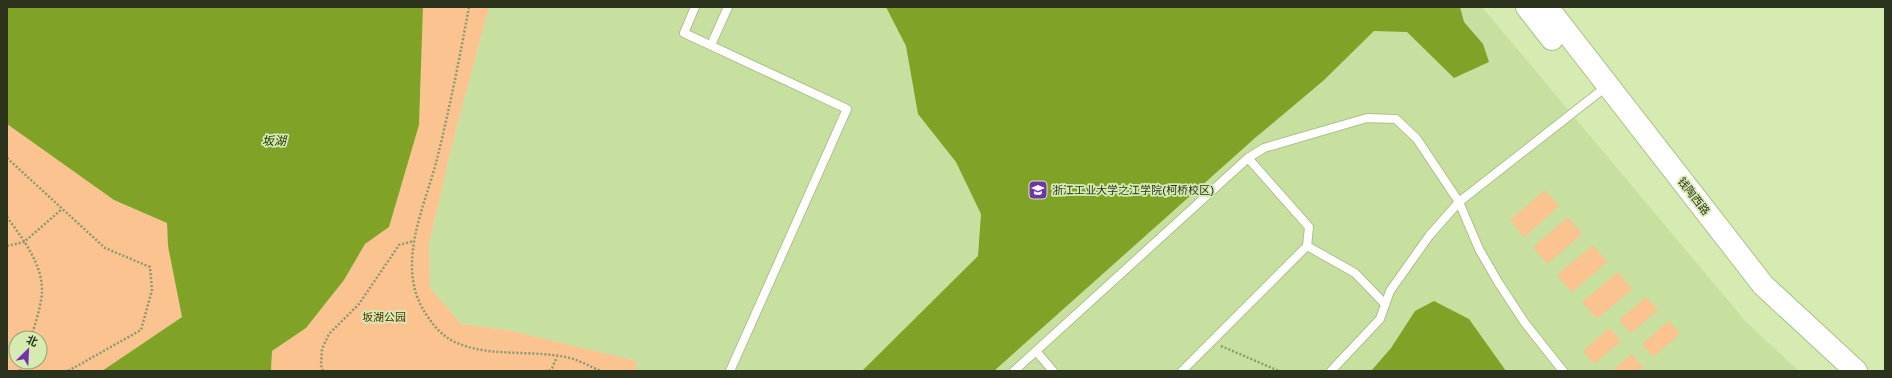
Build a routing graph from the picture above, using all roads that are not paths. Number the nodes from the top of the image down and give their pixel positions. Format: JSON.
{"nodes":[{"id":1,"x":695,"y":7,"type":"edge"},
{"id":2,"x":728,"y":7,"type":"edge"},
{"id":3,"x":1527,"y":7,"type":"edge"},
{"id":4,"x":1546,"y":7,"type":"edge"},
{"id":5,"x":711,"y":45,"type":"junction"},
{"id":6,"x":1602,"y":90,"type":"junction"},
{"id":7,"x":1248,"y":158,"type":"junction"},
{"id":8,"x":1459,"y":202,"type":"junction"},
{"id":9,"x":1307,"y":246,"type":"junction"},
{"id":10,"x":1385,"y":304,"type":"junction"},
{"id":11,"x":1036,"y":351,"type":"junction"},
{"id":12,"x":730,"y":371,"type":"edge"},
{"id":13,"x":1014,"y":371,"type":"edge"},
{"id":14,"x":1053,"y":371,"type":"edge"},
{"id":15,"x":1182,"y":371,"type":"edge"},
{"id":16,"x":1331,"y":371,"type":"edge"},
{"id":17,"x":1563,"y":371,"type":"edge"},
{"id":18,"x":1835,"y":371,"type":"edge"},
{"id":19,"x":1856,"y":371,"type":"edge"}],
"edges":[{"from":1,"to":5,"type":"lane"},
{"from":2,"to":5,"type":"lane"},
{"from":3,"to":6,"type":"street","name":"钱陶西路"},
{"from":4,"to":6,"type":"street","name":"钱陶西路"},
{"from":5,"to":12,"type":"lane"},
{"from":6,"to":8,"type":"lane"},
{"from":6,"to":18,"type":"street","name":"钱陶西路"},
{"from":6,"to":19,"type":"street","name":"钱陶西路"},
{"from":7,"to":8,"type":"lane"},
{"from":7,"to":9,"type":"lane"},
{"from":7,"to":11,"type":"lane"},
{"from":8,"to":10,"type":"lane"},
{"from":8,"to":17,"type":"lane"},
{"from":9,"to":10,"type":"lane"},
{"from":9,"to":15,"type":"lane"},
{"from":10,"to":16,"type":"lane"},
{"from":11,"to":13,"type":"lane"},
{"from":11,"to":14,"type":"lane"}]}
